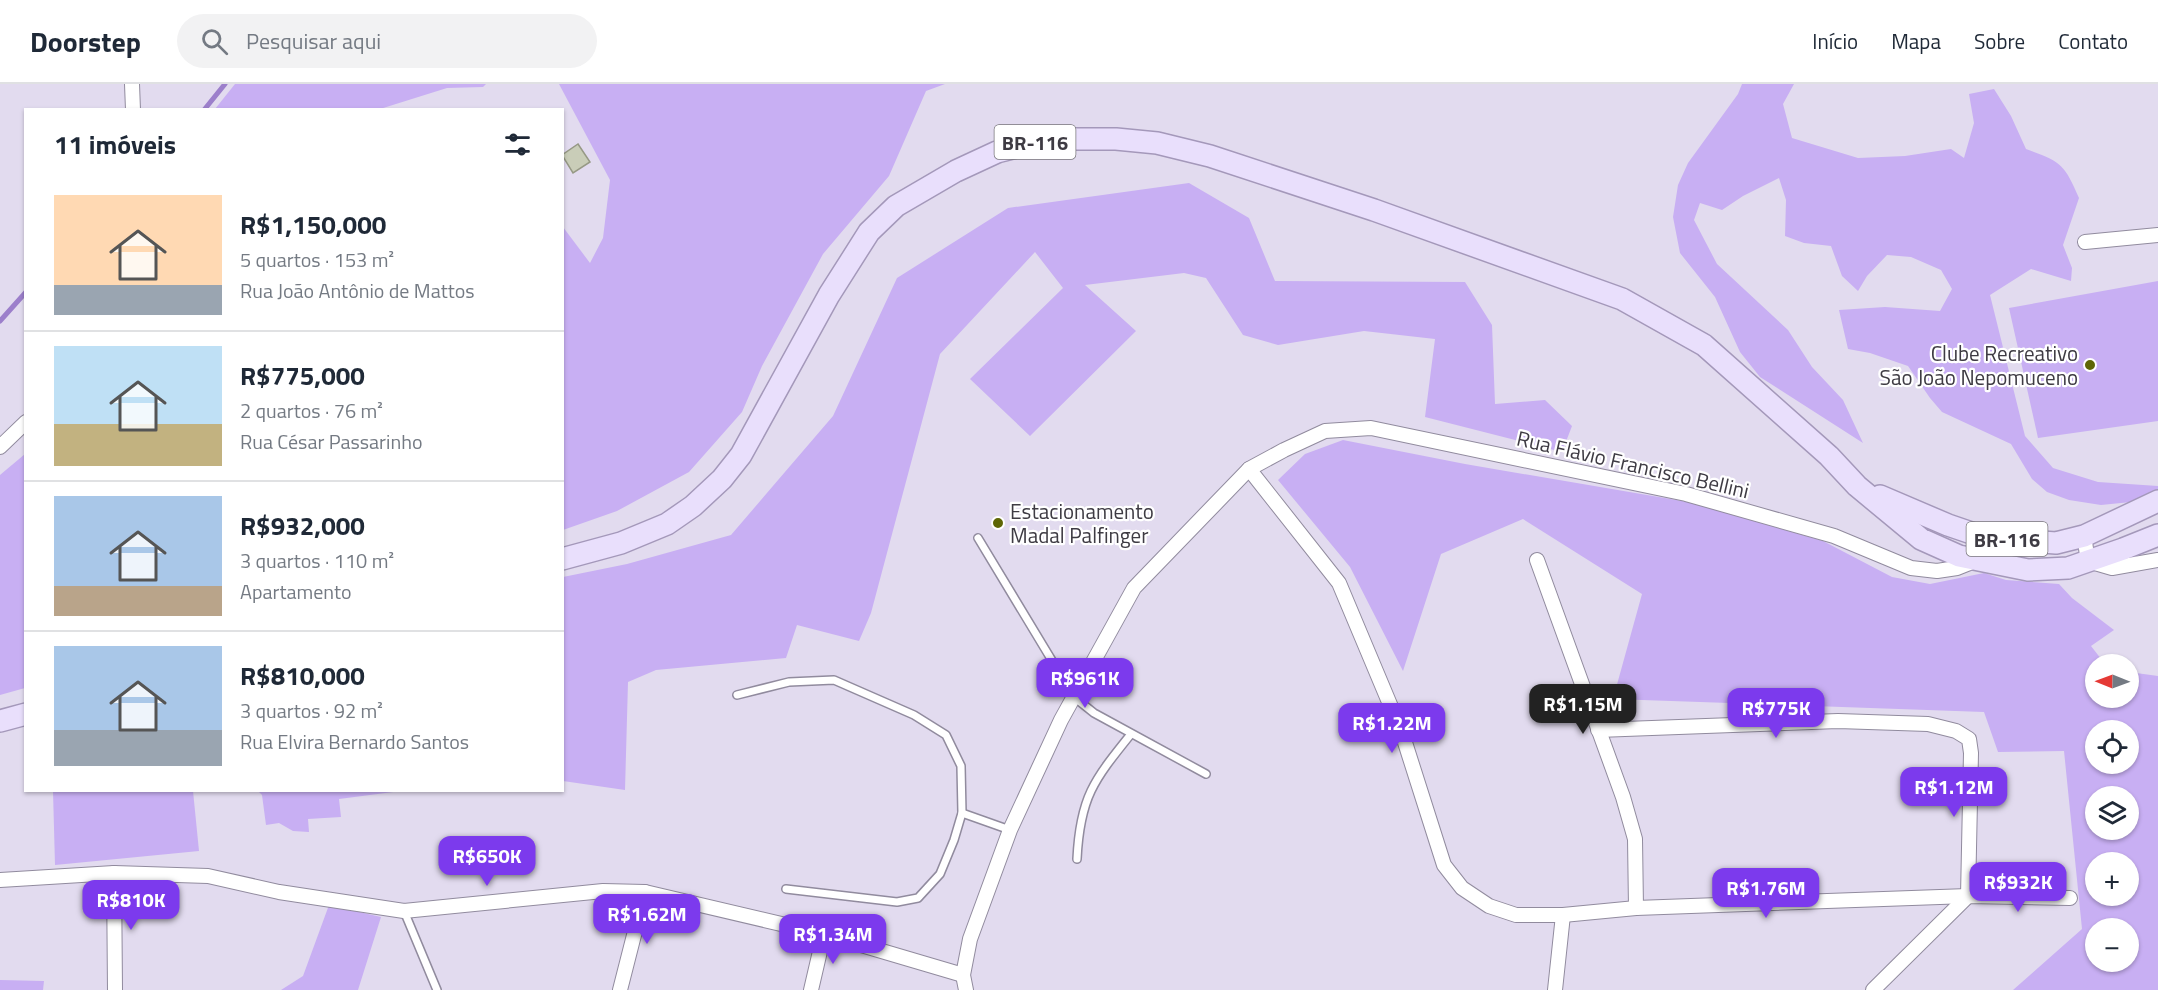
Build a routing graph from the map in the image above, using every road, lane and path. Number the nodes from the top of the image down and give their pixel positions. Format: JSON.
{"nodes":[{"id":1,"x":132,"y":84,"type":"edge"},
{"id":2,"x":133,"y":108,"type":"edge"},
{"id":3,"x":2158,"y":235,"type":"edge"},
{"id":4,"x":2085,"y":242,"type":"dead end"},
{"id":5,"x":24,"y":424,"type":"edge"},
{"id":6,"x":0,"y":447,"type":"edge"},
{"id":7,"x":1249,"y":469,"type":"junction"},
{"id":8,"x":1857,"y":486,"type":"junction"},
{"id":9,"x":2158,"y":501,"type":"edge"},
{"id":10,"x":2158,"y":534,"type":"edge"},
{"id":11,"x":2084,"y":536,"type":"junction"},
{"id":12,"x":978,"y":538,"type":"dead end"},
{"id":13,"x":1999,"y":539,"type":"junction"},
{"id":14,"x":564,"y":558,"type":"edge"},
{"id":15,"x":1537,"y":560,"type":"dead end"},
{"id":16,"x":1977,"y":560,"type":"junction"},
{"id":17,"x":2158,"y":560,"type":"edge"},
{"id":18,"x":2088,"y":561,"type":"junction"},
{"id":19,"x":736,"y":695,"type":"dead end"},
{"id":20,"x":1074,"y":697,"type":"junction"},
{"id":21,"x":24,"y":715,"type":"edge"},
{"id":22,"x":0,"y":721,"type":"edge"},
{"id":23,"x":1598,"y":730,"type":"junction"},
{"id":24,"x":1131,"y":734,"type":"junction"},
{"id":25,"x":1206,"y":774,"type":"dead end"},
{"id":26,"x":962,"y":813,"type":"junction"},
{"id":27,"x":1010,"y":830,"type":"junction"},
{"id":28,"x":1077,"y":859,"type":"dead end"},
{"id":29,"x":114,"y":873,"type":"junction"},
{"id":30,"x":0,"y":880,"type":"edge"},
{"id":31,"x":786,"y":889,"type":"dead end"},
{"id":32,"x":645,"y":892,"type":"junction"},
{"id":33,"x":1968,"y":896,"type":"junction"},
{"id":34,"x":2070,"y":898,"type":"dead end"},
{"id":35,"x":1636,"y":908,"type":"junction"},
{"id":36,"x":404,"y":911,"type":"junction"},
{"id":37,"x":1563,"y":915,"type":"junction"},
{"id":38,"x":824,"y":934,"type":"junction"},
{"id":39,"x":963,"y":975,"type":"junction"},
{"id":40,"x":115,"y":990,"type":"edge"},
{"id":41,"x":437,"y":990,"type":"edge"},
{"id":42,"x":620,"y":990,"type":"edge"},
{"id":43,"x":811,"y":990,"type":"edge"},
{"id":44,"x":966,"y":990,"type":"edge"},
{"id":45,"x":1555,"y":990,"type":"edge"},
{"id":46,"x":1873,"y":990,"type":"edge"}],
"edges":[{"from":1,"to":2,"type":"street"},
{"from":3,"to":4,"type":"street"},
{"from":5,"to":6,"type":"street"},
{"from":7,"to":16,"type":"street","name":"Rua Flávio Francisco Bellini"},
{"from":7,"to":20,"type":"street","name":"Rua Flávio Francisco Bellini"},
{"from":7,"to":37,"type":"street"},
{"from":8,"to":13,"type":"main road","number":"BR-116"},
{"from":8,"to":14,"type":"main road","number":"BR-116"},
{"from":8,"to":16,"type":"main road","number":"BR-116"},
{"from":9,"to":11,"type":"main road","number":"BR-116"},
{"from":10,"to":18,"type":"main road","number":"BR-116"},
{"from":11,"to":13,"type":"main road","number":"BR-116"},
{"from":11,"to":18,"type":"street"},
{"from":12,"to":20,"type":"lane"},
{"from":13,"to":16,"type":"street","name":"Rua Flávio Francisco Bellini"},
{"from":15,"to":23,"type":"street"},
{"from":16,"to":18,"type":"main road","number":"BR-116"},
{"from":17,"to":18,"type":"street"},
{"from":19,"to":26,"type":"lane"},
{"from":20,"to":24,"type":"lane"},
{"from":20,"to":27,"type":"street","name":"Rua Flávio Francisco Bellini"},
{"from":21,"to":22,"type":"main road"},
{"from":23,"to":33,"type":"street"},
{"from":23,"to":35,"type":"street"},
{"from":24,"to":25,"type":"lane"},
{"from":24,"to":28,"type":"lane"},
{"from":26,"to":27,"type":"lane"},
{"from":26,"to":31,"type":"lane"},
{"from":27,"to":39,"type":"street","name":"Rua Flávio Francisco Bellini"},
{"from":29,"to":30,"type":"street"},
{"from":29,"to":36,"type":"street"},
{"from":29,"to":40,"type":"street"},
{"from":32,"to":36,"type":"street"},
{"from":32,"to":38,"type":"street"},
{"from":32,"to":42,"type":"street"},
{"from":33,"to":34,"type":"street"},
{"from":33,"to":35,"type":"street"},
{"from":33,"to":46,"type":"street"},
{"from":35,"to":37,"type":"street"},
{"from":36,"to":41,"type":"lane"},
{"from":37,"to":45,"type":"street"},
{"from":38,"to":39,"type":"street"},
{"from":38,"to":43,"type":"street"},
{"from":39,"to":44,"type":"street"}]}
